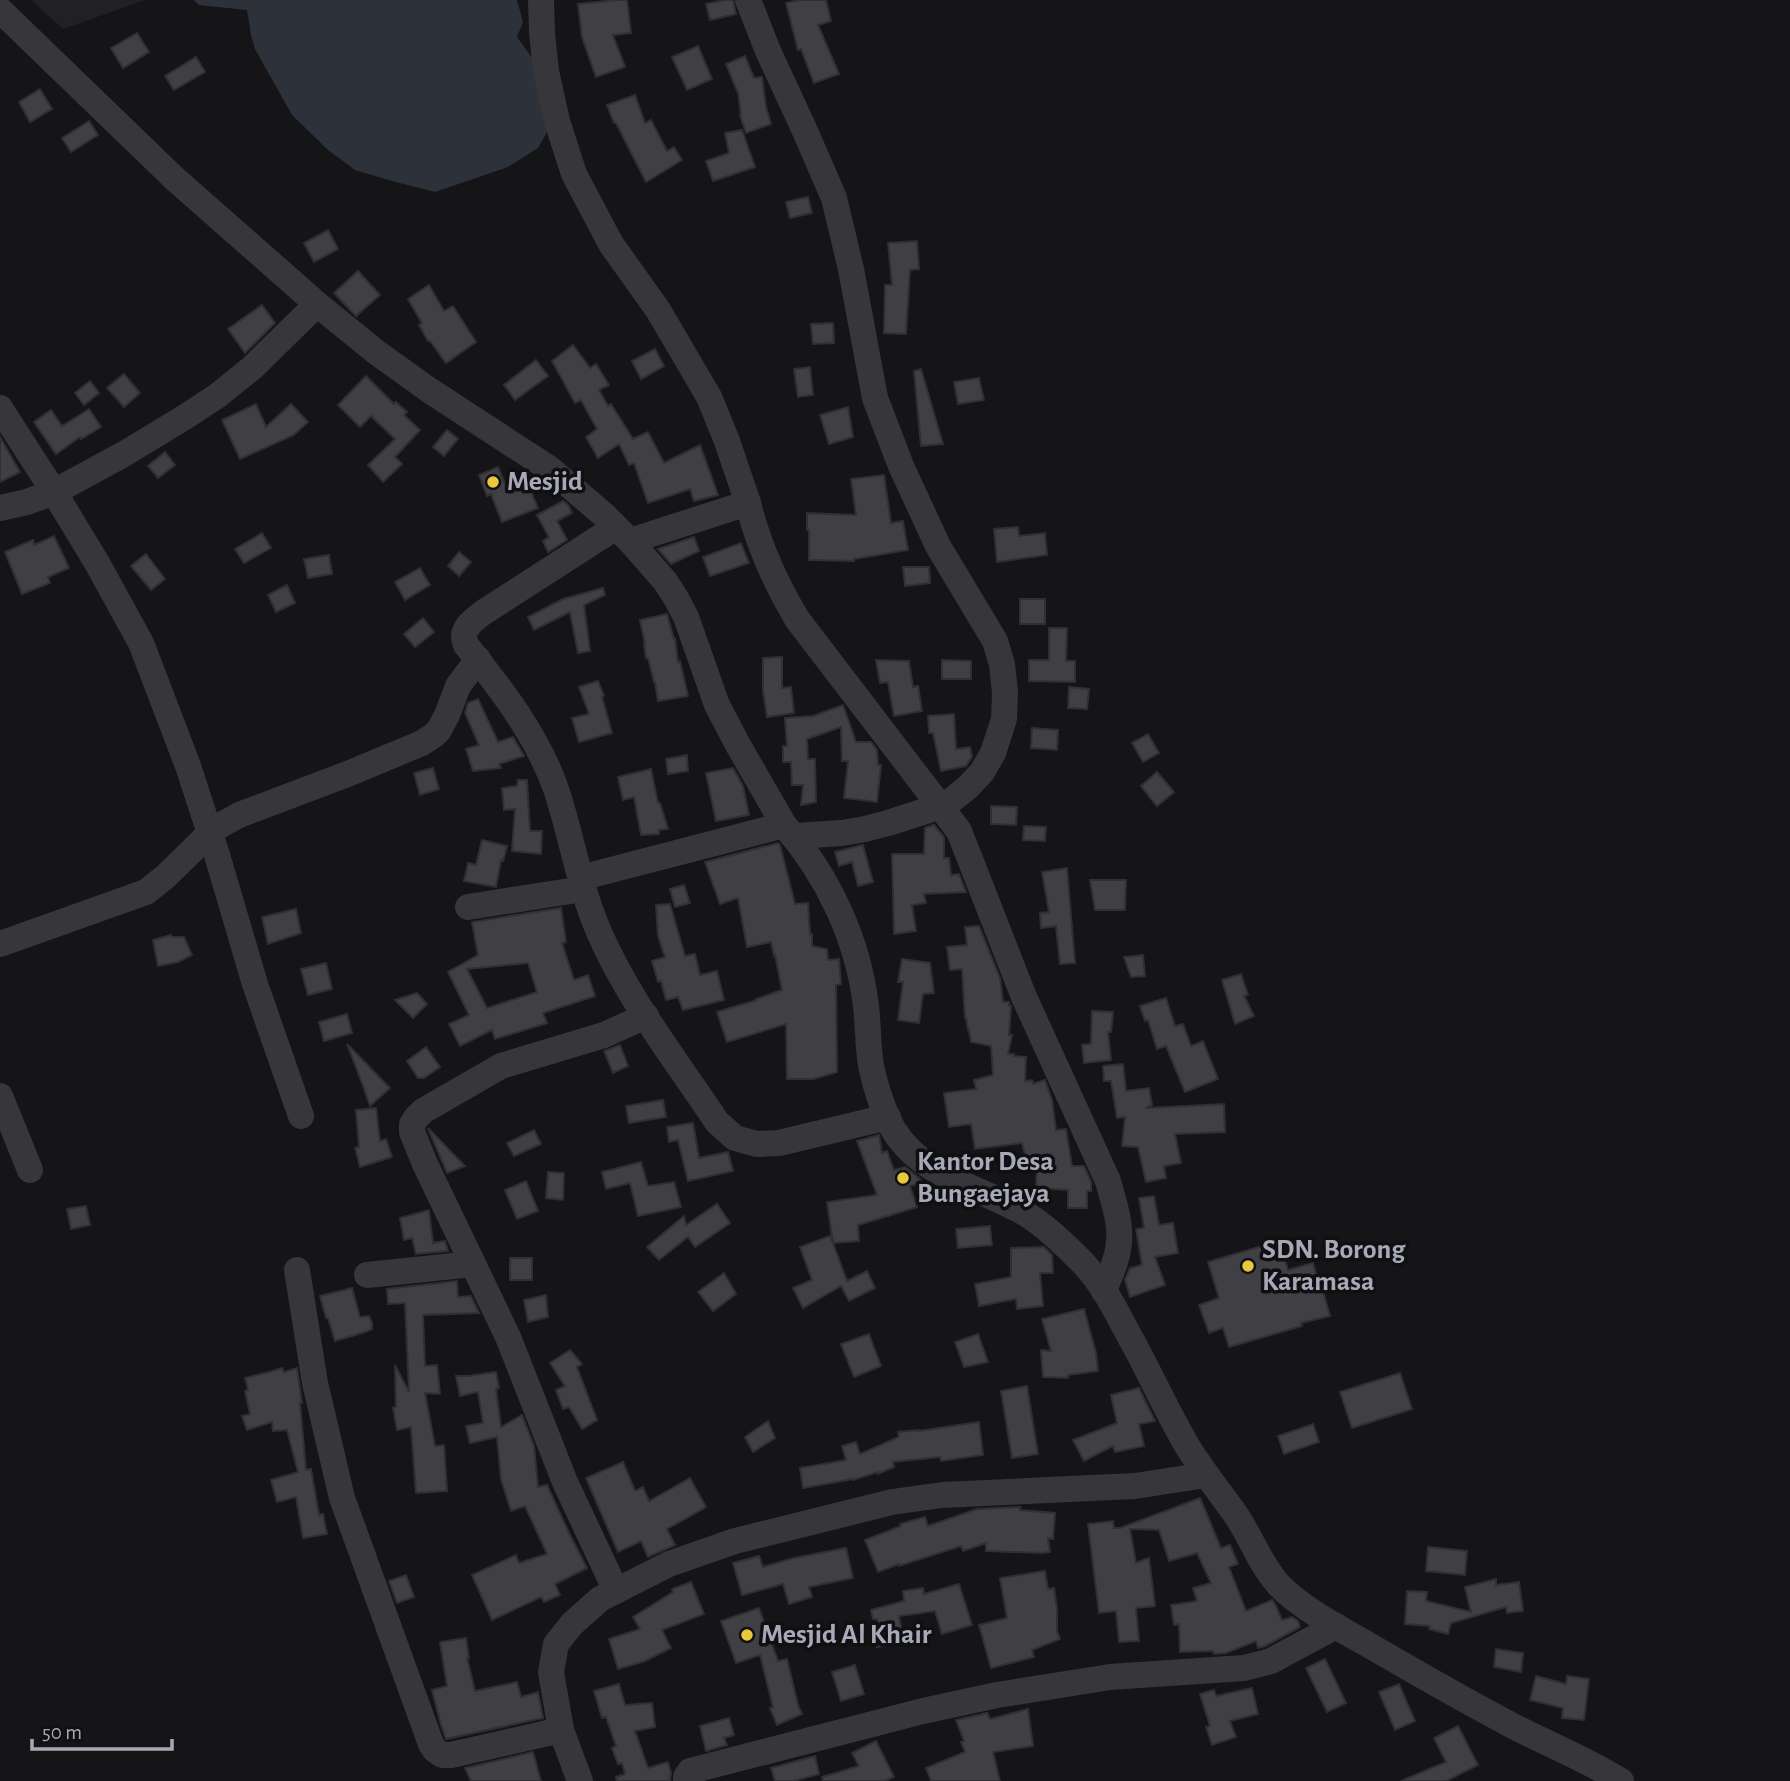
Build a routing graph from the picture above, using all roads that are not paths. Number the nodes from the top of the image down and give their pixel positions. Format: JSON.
{"nodes":[{"id":1,"x":541,"y":0,"type":"edge"},
{"id":2,"x":748,"y":0,"type":"edge"},
{"id":3,"x":0,"y":9,"type":"edge"},
{"id":4,"x":317,"y":304,"type":"junction"},
{"id":5,"x":0,"y":408,"type":"edge"},
{"id":6,"x":54,"y":492,"type":"junction"},
{"id":7,"x":748,"y":503,"type":"junction"},
{"id":8,"x":0,"y":508,"type":"edge"},
{"id":9,"x":623,"y":534,"type":"junction"},
{"id":10,"x":478,"y":659,"type":"junction"},
{"id":11,"x":941,"y":806,"type":"junction"},
{"id":12,"x":789,"y":831,"type":"junction"},
{"id":13,"x":210,"y":834,"type":"junction"},
{"id":14,"x":581,"y":883,"type":"junction"},
{"id":15,"x":468,"y":907,"type":"dead end"},
{"id":16,"x":0,"y":944,"type":"edge"},
{"id":17,"x":646,"y":1016,"type":"junction"},
{"id":18,"x":0,"y":1096,"type":"edge"},
{"id":19,"x":301,"y":1116,"type":"dead end"},
{"id":20,"x":888,"y":1117,"type":"junction"},
{"id":21,"x":30,"y":1170,"type":"dead end"},
{"id":22,"x":473,"y":1264,"type":"junction"},
{"id":23,"x":297,"y":1269,"type":"dead end"},
{"id":24,"x":367,"y":1275,"type":"dead end"},
{"id":25,"x":1104,"y":1290,"type":"junction"},
{"id":26,"x":1186,"y":1444,"type":"junction"},
{"id":27,"x":1206,"y":1475,"type":"junction"},
{"id":28,"x":1170,"y":1482,"type":"junction"},
{"id":29,"x":616,"y":1591,"type":"junction"},
{"id":30,"x":1336,"y":1626,"type":"junction"},
{"id":31,"x":561,"y":1730,"type":"junction"},
{"id":32,"x":580,"y":1781,"type":"edge"},
{"id":33,"x":686,"y":1781,"type":"edge"},
{"id":34,"x":1621,"y":1781,"type":"edge"}],
"edges":[{"from":1,"to":7,"type":"street"},
{"from":2,"to":11,"type":"street"},
{"from":3,"to":4,"type":"street"},
{"from":4,"to":6,"type":"street"},
{"from":4,"to":9,"type":"street"},
{"from":5,"to":6,"type":"street"},
{"from":6,"to":8,"type":"street"},
{"from":6,"to":13,"type":"street"},
{"from":7,"to":9,"type":"street"},
{"from":7,"to":11,"type":"street"},
{"from":9,"to":10,"type":"street"},
{"from":9,"to":12,"type":"street"},
{"from":10,"to":13,"type":"street"},
{"from":10,"to":14,"type":"street"},
{"from":11,"to":12,"type":"street"},
{"from":11,"to":25,"type":"street"},
{"from":12,"to":14,"type":"street"},
{"from":12,"to":20,"type":"street"},
{"from":13,"to":16,"type":"street"},
{"from":13,"to":19,"type":"street"},
{"from":14,"to":15,"type":"street"},
{"from":14,"to":17,"type":"street"},
{"from":17,"to":20,"type":"street"},
{"from":17,"to":22,"type":"street"},
{"from":18,"to":21,"type":"street"},
{"from":20,"to":25,"type":"street"},
{"from":22,"to":24,"type":"street"},
{"from":22,"to":29,"type":"street"},
{"from":23,"to":31,"type":"street"},
{"from":25,"to":26,"type":"street"},
{"from":26,"to":27,"type":"street"},
{"from":26,"to":28,"type":"street"},
{"from":27,"to":28,"type":"street"},
{"from":27,"to":30,"type":"street"},
{"from":28,"to":29,"type":"street"},
{"from":29,"to":31,"type":"street"},
{"from":30,"to":33,"type":"street"},
{"from":30,"to":34,"type":"street"},
{"from":31,"to":32,"type":"street"}]}
